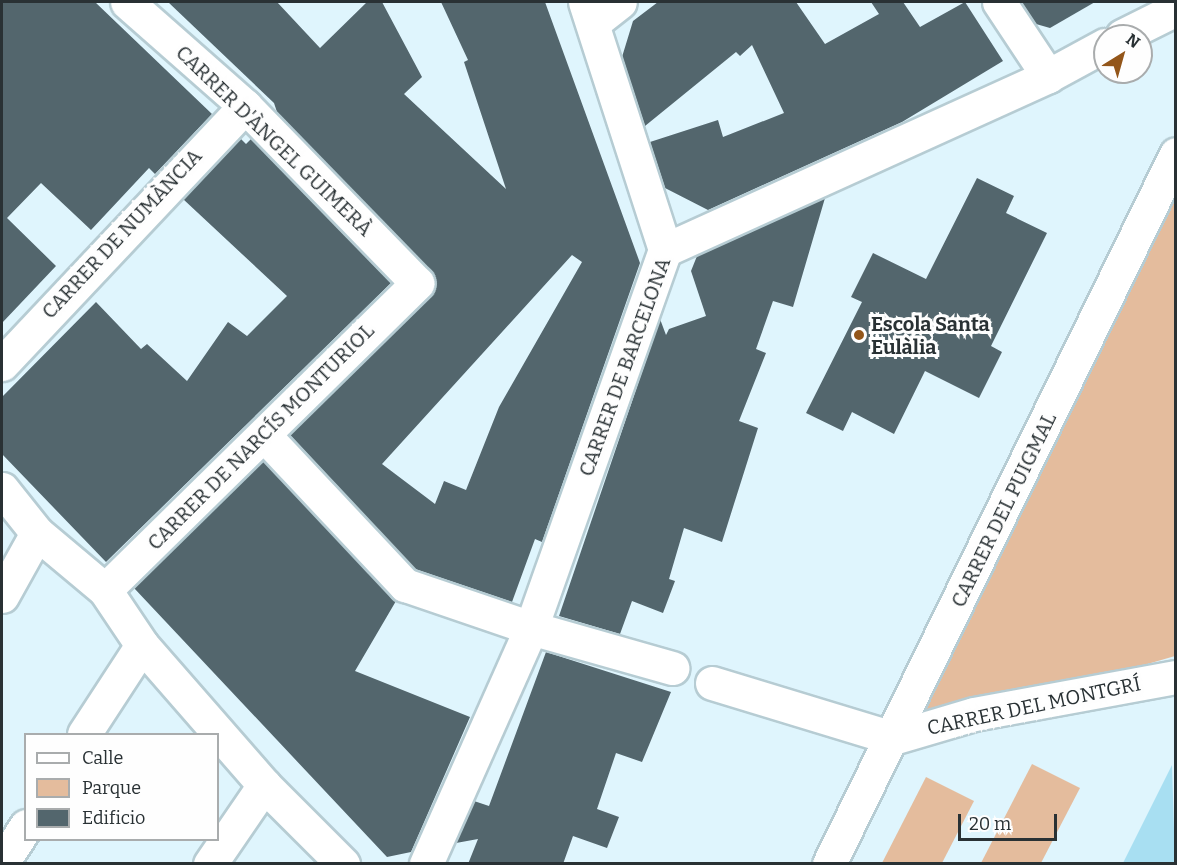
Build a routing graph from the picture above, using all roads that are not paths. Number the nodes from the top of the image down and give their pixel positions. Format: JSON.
{"nodes":[{"id":1,"x":128,"y":2,"type":"edge"},
{"id":2,"x":620,"y":2,"type":"edge"},
{"id":3,"x":999,"y":2,"type":"edge"},
{"id":4,"x":1160,"y":10,"type":"edge"},
{"id":5,"x":589,"y":12,"type":"edge"},
{"id":6,"x":1140,"y":24,"type":"edge"},
{"id":7,"x":1093,"y":51,"type":"edge"},
{"id":8,"x":1047,"y":76,"type":"junction"},
{"id":9,"x":245,"y":106,"type":"junction"},
{"id":10,"x":1176,"y":154,"type":"edge"},
{"id":11,"x":666,"y":250,"type":"junction"},
{"id":12,"x":417,"y":283,"type":"joint"},
{"id":13,"x":2,"y":364,"type":"edge"},
{"id":14,"x":264,"y":435,"type":"junction"},
{"id":15,"x":2,"y":489,"type":"edge"},
{"id":16,"x":37,"y":533,"type":"junction"},
{"id":17,"x":105,"y":590,"type":"junction"},
{"id":18,"x":2,"y":596,"type":"edge"},
{"id":19,"x":531,"y":628,"type":"junction"},
{"id":20,"x":142,"y":645,"type":"junction"},
{"id":21,"x":672,"y":668,"type":"dead end"},
{"id":22,"x":1176,"y":677,"type":"edge"},
{"id":23,"x":712,"y":683,"type":"dead end"},
{"id":24,"x":85,"y":733,"type":"edge"},
{"id":25,"x":219,"y":733,"type":"edge"},
{"id":26,"x":219,"y":733,"type":"edge"},
{"id":27,"x":893,"y":738,"type":"junction"},
{"id":28,"x":264,"y":785,"type":"junction"},
{"id":29,"x":24,"y":829,"type":"edge"},
{"id":30,"x":2,"y":863,"type":"edge"},
{"id":31,"x":210,"y":864,"type":"edge"},
{"id":32,"x":343,"y":864,"type":"edge"},
{"id":33,"x":426,"y":864,"type":"edge"},
{"id":34,"x":829,"y":864,"type":"edge"}],
"edges":[{"from":1,"to":9,"type":"street","name":"CARRER D'ÀNGEL GUIMERÀ"},
{"from":2,"to":5,"type":"street"},
{"from":3,"to":8,"type":"street"},
{"from":4,"to":6,"type":"street"},
{"from":5,"to":11,"type":"street"},
{"from":7,"to":8,"type":"street","name":"CARRER DE BARCELONA"},
{"from":8,"to":11,"type":"street","name":"CARRER DE BARCELONA"},
{"from":9,"to":12,"type":"street","name":"CARRER D'ÀNGEL GUIMERÀ"},
{"from":9,"to":13,"type":"street","name":"CARRER DE NUMÀNCIA"},
{"from":10,"to":27,"type":"street","name":"CARRER DEL PUIGMAL"},
{"from":11,"to":19,"type":"street","name":"CARRER DE BARCELONA"},
{"from":12,"to":14,"type":"street","name":"CARRER DE NARCÍS MONTURIOL"},
{"from":14,"to":17,"type":"street","name":"CARRER DE NARCÍS MONTURIOL"},
{"from":14,"to":19,"type":"street"},
{"from":15,"to":16,"type":"street"},
{"from":16,"to":17,"type":"street"},
{"from":16,"to":18,"type":"street"},
{"from":17,"to":20,"type":"street"},
{"from":19,"to":21,"type":"street"},
{"from":19,"to":33,"type":"street","name":"CARRER DE BARCELONA"},
{"from":20,"to":24,"type":"street"},
{"from":20,"to":25,"type":"street"},
{"from":22,"to":27,"type":"street","name":"CARRER DEL MONTGRÍ"},
{"from":23,"to":27,"type":"street"},
{"from":26,"to":28,"type":"street"},
{"from":27,"to":34,"type":"street","name":"CARRER DEL PUIGMAL"},
{"from":28,"to":31,"type":"street"},
{"from":28,"to":32,"type":"street"},
{"from":29,"to":30,"type":"street"}]}
